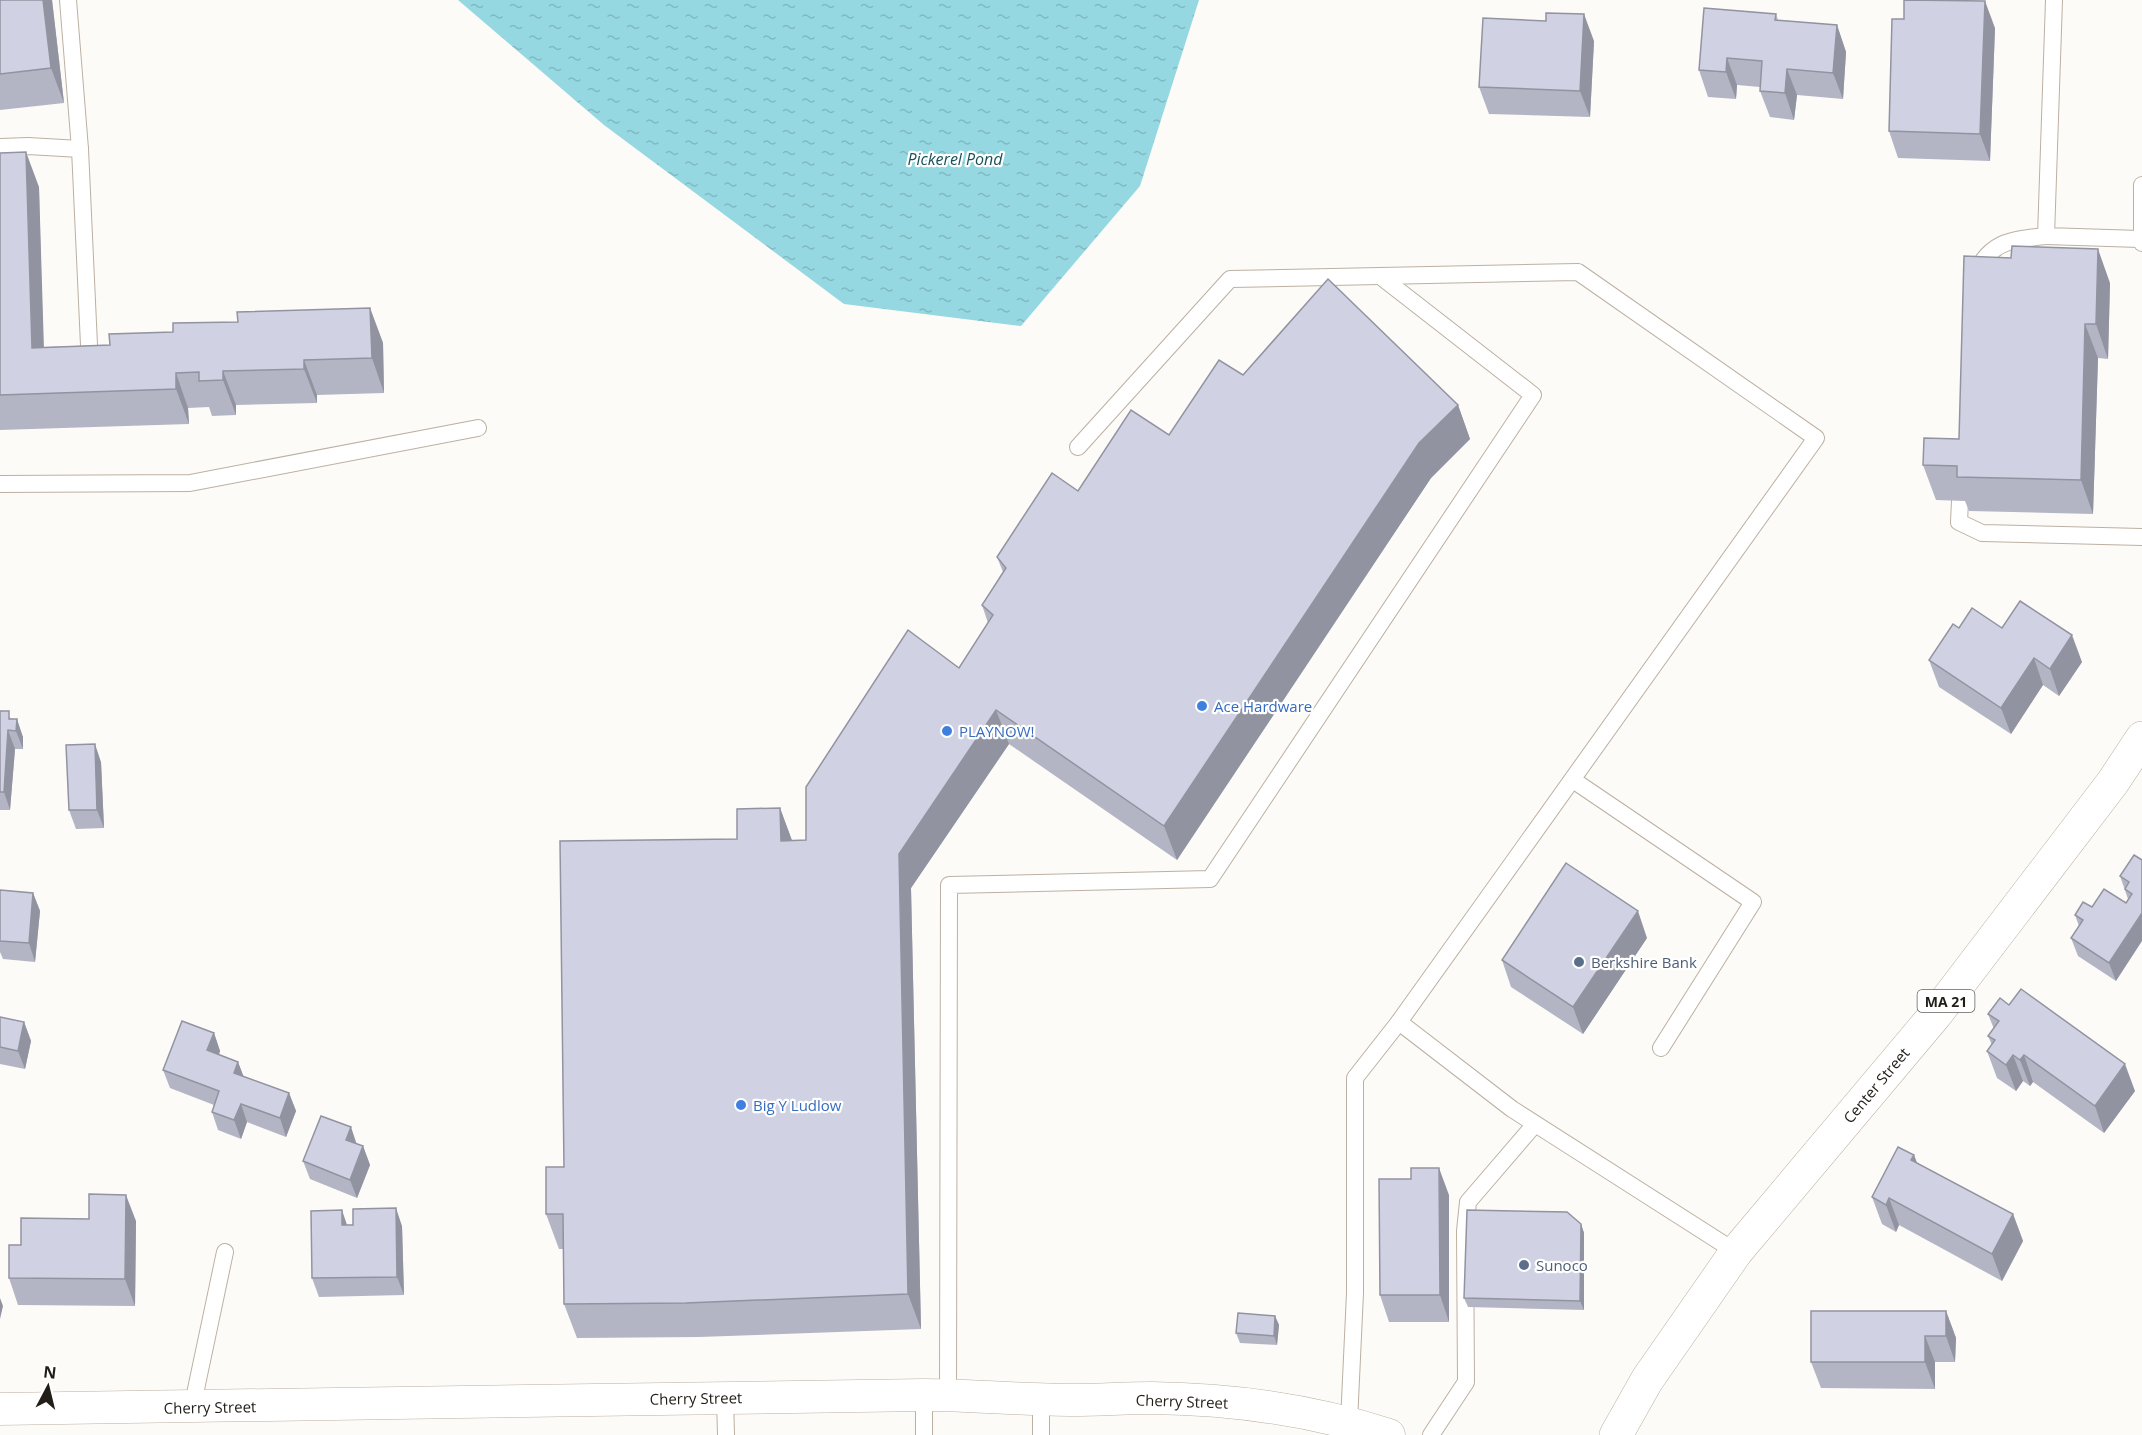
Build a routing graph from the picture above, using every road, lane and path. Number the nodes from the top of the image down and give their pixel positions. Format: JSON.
{"nodes":[{"id":1,"x":69,"y":0,"type":"edge"},
{"id":2,"x":2054,"y":0,"type":"edge"},
{"id":3,"x":0,"y":147,"type":"edge"},
{"id":4,"x":80,"y":149,"type":"junction"},
{"id":5,"x":2142,"y":184,"type":"edge"},
{"id":6,"x":2046,"y":236,"type":"junction"},
{"id":7,"x":2141,"y":241,"type":"edge"},
{"id":8,"x":1380,"y":276,"type":"junction"},
{"id":9,"x":1970,"y":295,"type":"edge"},
{"id":10,"x":89,"y":345,"type":"edge"},
{"id":11,"x":478,"y":428,"type":"dead end"},
{"id":12,"x":1078,"y":447,"type":"dead end"},
{"id":13,"x":0,"y":484,"type":"edge"},
{"id":14,"x":1960,"y":501,"type":"edge"},
{"id":15,"x":2142,"y":537,"type":"edge"},
{"id":16,"x":2142,"y":738,"type":"edge"},
{"id":17,"x":1573,"y":780,"type":"junction"},
{"id":18,"x":1399,"y":1022,"type":"junction"},
{"id":19,"x":1661,"y":1048,"type":"dead end"},
{"id":20,"x":1536,"y":1124,"type":"junction"},
{"id":21,"x":225,"y":1252,"type":"dead end"},
{"id":22,"x":1736,"y":1252,"type":"junction"},
{"id":23,"x":936,"y":1395,"type":"junction"},
{"id":24,"x":725,"y":1398,"type":"junction"},
{"id":25,"x":1041,"y":1399,"type":"junction"},
{"id":26,"x":192,"y":1408,"type":"junction"},
{"id":27,"x":0,"y":1409,"type":"edge"},
{"id":28,"x":1346,"y":1428,"type":"edge"},
{"id":29,"x":726,"y":1435,"type":"edge"},
{"id":30,"x":924,"y":1435,"type":"edge"},
{"id":31,"x":1041,"y":1435,"type":"edge"},
{"id":32,"x":1389,"y":1435,"type":"edge"},
{"id":33,"x":1431,"y":1435,"type":"edge"},
{"id":34,"x":1616,"y":1435,"type":"edge"}],
"edges":[{"from":1,"to":4,"type":"lane"},
{"from":2,"to":6,"type":"lane"},
{"from":3,"to":4,"type":"lane"},
{"from":4,"to":10,"type":"lane"},
{"from":5,"to":7,"type":"lane"},
{"from":6,"to":7,"type":"lane"},
{"from":6,"to":9,"type":"lane"},
{"from":8,"to":12,"type":"lane"},
{"from":8,"to":17,"type":"lane"},
{"from":8,"to":23,"type":"lane"},
{"from":11,"to":13,"type":"lane"},
{"from":14,"to":15,"type":"lane"},
{"from":16,"to":22,"type":"main road","name":"Center Street","number":"MA 21"},
{"from":17,"to":18,"type":"lane"},
{"from":17,"to":19,"type":"lane"},
{"from":18,"to":20,"type":"lane"},
{"from":18,"to":28,"type":"lane"},
{"from":20,"to":22,"type":"lane"},
{"from":20,"to":33,"type":"lane"},
{"from":21,"to":26,"type":"lane"},
{"from":22,"to":34,"type":"main road","name":"Center Street","number":"MA 21"},
{"from":23,"to":24,"type":"street","name":"Cherry Street"},
{"from":23,"to":25,"type":"street","name":"Cherry Street"},
{"from":23,"to":30,"type":"lane"},
{"from":24,"to":26,"type":"street","name":"Cherry Street"},
{"from":24,"to":29,"type":"lane"},
{"from":25,"to":28,"type":"street","name":"Cherry Street"},
{"from":25,"to":31,"type":"lane"},
{"from":26,"to":27,"type":"street","name":"Cherry Street"},
{"from":28,"to":32,"type":"street","name":"Cherry Street"}]}
